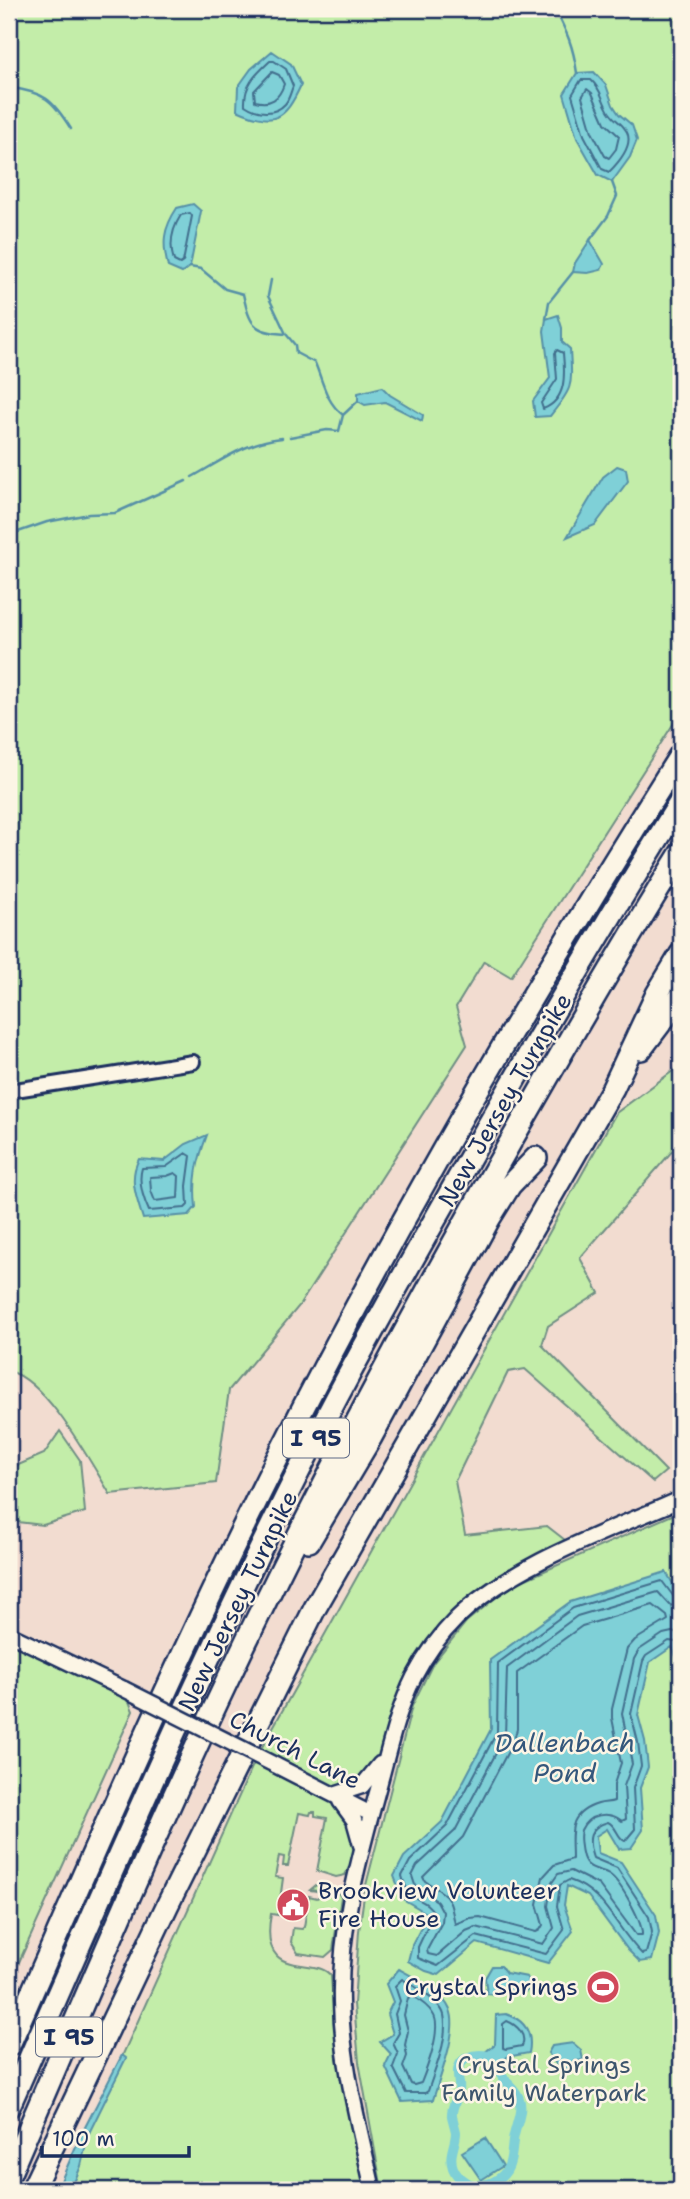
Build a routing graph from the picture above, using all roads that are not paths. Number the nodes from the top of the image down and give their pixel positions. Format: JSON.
{"nodes":[{"id":1,"x":681,"y":754,"type":"edge"},
{"id":2,"x":681,"y":801,"type":"edge"},
{"id":3,"x":681,"y":853,"type":"edge"},
{"id":4,"x":681,"y":954,"type":"edge"},
{"id":5,"x":681,"y":996,"type":"edge"},
{"id":6,"x":193,"y":1062,"type":"dead end"},
{"id":7,"x":613,"y":1088,"type":"junction"},
{"id":8,"x":9,"y":1091,"type":"edge"},
{"id":9,"x":536,"y":1158,"type":"dead end"},
{"id":10,"x":681,"y":1499,"type":"edge"},
{"id":11,"x":9,"y":1633,"type":"edge"},
{"id":12,"x":228,"y":1679,"type":"junction"},
{"id":13,"x":388,"y":1750,"type":"junction"},
{"id":14,"x":334,"y":1795,"type":"junction"},
{"id":15,"x":371,"y":1814,"type":"junction"},
{"id":16,"x":361,"y":1851,"type":"junction"},
{"id":17,"x":9,"y":2045,"type":"edge"},
{"id":18,"x":9,"y":2106,"type":"edge"},
{"id":19,"x":9,"y":2175,"type":"edge"},
{"id":20,"x":32,"y":2190,"type":"edge"},
{"id":21,"x":373,"y":2190,"type":"edge"}],
"edges":[{"from":1,"to":17,"type":"highway","name":"New Jersey Turnpike","number":"I 95"},
{"from":2,"to":18,"type":"highway","name":"New Jersey Turnpike","number":"I 95"},
{"from":3,"to":12,"type":"highway","name":"New Jersey Turnpike","number":"I 95"},
{"from":4,"to":7,"type":"highway","number":"I 95"},
{"from":5,"to":7,"type":"highway"},
{"from":6,"to":8,"type":"street"},
{"from":7,"to":20,"type":"highway","number":"I 95"},
{"from":9,"to":12,"type":"highway"},
{"from":10,"to":13,"type":"street"},
{"from":11,"to":14,"type":"street","name":"Church Lane","bridge":true},
{"from":12,"to":19,"type":"highway","name":"New Jersey Turnpike","number":"I 95"},
{"from":13,"to":14,"type":"street"},
{"from":13,"to":15,"type":"street"},
{"from":14,"to":15,"type":"street","name":"Church Lane"},
{"from":14,"to":16,"type":"street"},
{"from":15,"to":16,"type":"street"},
{"from":16,"to":21,"type":"street"}]}
